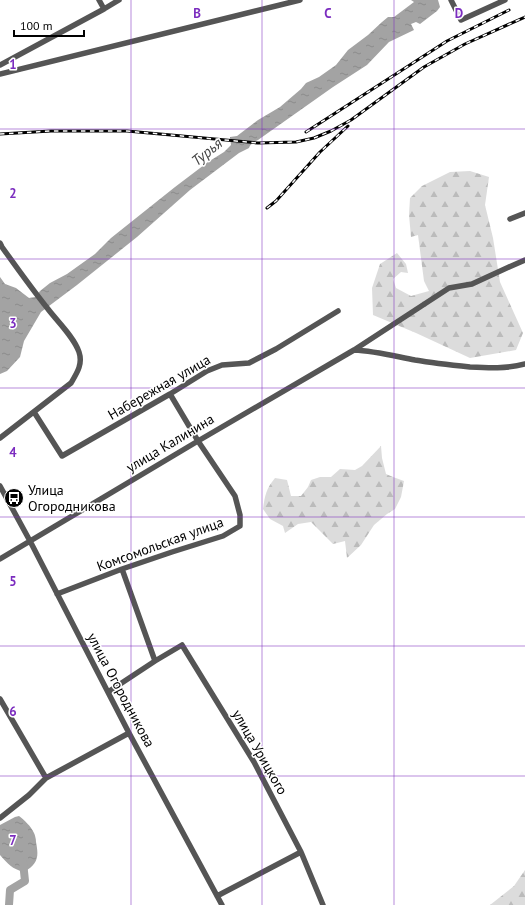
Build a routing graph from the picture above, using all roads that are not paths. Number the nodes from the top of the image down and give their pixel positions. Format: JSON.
{"nodes":[{"id":1,"x":100,"y":0,"type":"edge"},
{"id":2,"x":119,"y":0,"type":"edge"},
{"id":3,"x":300,"y":0,"type":"edge"},
{"id":4,"x":451,"y":0,"type":"edge"},
{"id":5,"x":505,"y":0,"type":"edge"},
{"id":6,"x":104,"y":9,"type":"junction"},
{"id":7,"x":11,"y":59,"type":"junction"},
{"id":8,"x":0,"y":65,"type":"edge"},
{"id":9,"x":0,"y":74,"type":"edge"},
{"id":10,"x":525,"y":213,"type":"edge"},
{"id":11,"x":510,"y":219,"type":"dead end"},
{"id":12,"x":0,"y":243,"type":"edge"},
{"id":13,"x":525,"y":260,"type":"edge"},
{"id":14,"x":338,"y":311,"type":"dead end"},
{"id":15,"x":354,"y":350,"type":"junction"},
{"id":16,"x":525,"y":364,"type":"edge"},
{"id":17,"x":170,"y":394,"type":"junction"},
{"id":18,"x":34,"y":412,"type":"junction"},
{"id":19,"x":0,"y":438,"type":"edge"},
{"id":20,"x":198,"y":441,"type":"junction"},
{"id":21,"x":0,"y":487,"type":"edge"},
{"id":22,"x":30,"y":541,"type":"junction"},
{"id":23,"x":0,"y":559,"type":"edge"},
{"id":24,"x":122,"y":569,"type":"junction"},
{"id":25,"x":57,"y":594,"type":"junction"},
{"id":26,"x":155,"y":661,"type":"junction"},
{"id":27,"x":108,"y":692,"type":"junction"},
{"id":28,"x":0,"y":699,"type":"edge"},
{"id":29,"x":129,"y":733,"type":"junction"},
{"id":30,"x":46,"y":778,"type":"junction"},
{"id":31,"x":0,"y":818,"type":"edge"},
{"id":32,"x":301,"y":852,"type":"junction"},
{"id":33,"x":217,"y":896,"type":"junction"},
{"id":34,"x":222,"y":905,"type":"edge"},
{"id":35,"x":323,"y":905,"type":"edge"}],
"edges":[{"from":1,"to":6,"type":"street"},
{"from":2,"to":6,"type":"street"},
{"from":3,"to":9,"type":"street"},
{"from":4,"to":5,"type":"street"},
{"from":6,"to":7,"type":"street"},
{"from":7,"to":8,"type":"street"},
{"from":7,"to":9,"type":"street"},
{"from":10,"to":11,"type":"street"},
{"from":12,"to":18,"type":"street"},
{"from":13,"to":15,"type":"street","name":"улица Калинина"},
{"from":14,"to":17,"type":"street","name":"Набережная улица"},
{"from":15,"to":16,"type":"street"},
{"from":15,"to":20,"type":"street","name":"улица Калинина"},
{"from":17,"to":18,"type":"street","name":"Набережная улица"},
{"from":17,"to":20,"type":"street","name":"Комсомольская улица"},
{"from":18,"to":19,"type":"street"},
{"from":20,"to":22,"type":"street","name":"улица Калинина"},
{"from":20,"to":24,"type":"street","name":"Комсомольская улица"},
{"from":21,"to":22,"type":"street","name":"улица Огородникова"},
{"from":22,"to":23,"type":"street","name":"улица Калинина"},
{"from":22,"to":25,"type":"street","name":"улица Огородникова"},
{"from":24,"to":25,"type":"street","name":"Комсомольская улица"},
{"from":24,"to":26,"type":"street"},
{"from":25,"to":27,"type":"street","name":"улица Огородникова"},
{"from":26,"to":27,"type":"street","name":"улица Урицкого"},
{"from":26,"to":32,"type":"street","name":"улица Урицкого"},
{"from":27,"to":29,"type":"street","name":"улица Огородникова"},
{"from":28,"to":30,"type":"street"},
{"from":29,"to":30,"type":"street"},
{"from":29,"to":33,"type":"street","name":"улица Огородникова"},
{"from":30,"to":31,"type":"street"},
{"from":32,"to":33,"type":"street"},
{"from":32,"to":35,"type":"street","name":"улица Урицкого"},
{"from":33,"to":34,"type":"street","name":"улица Огородникова"}]}
